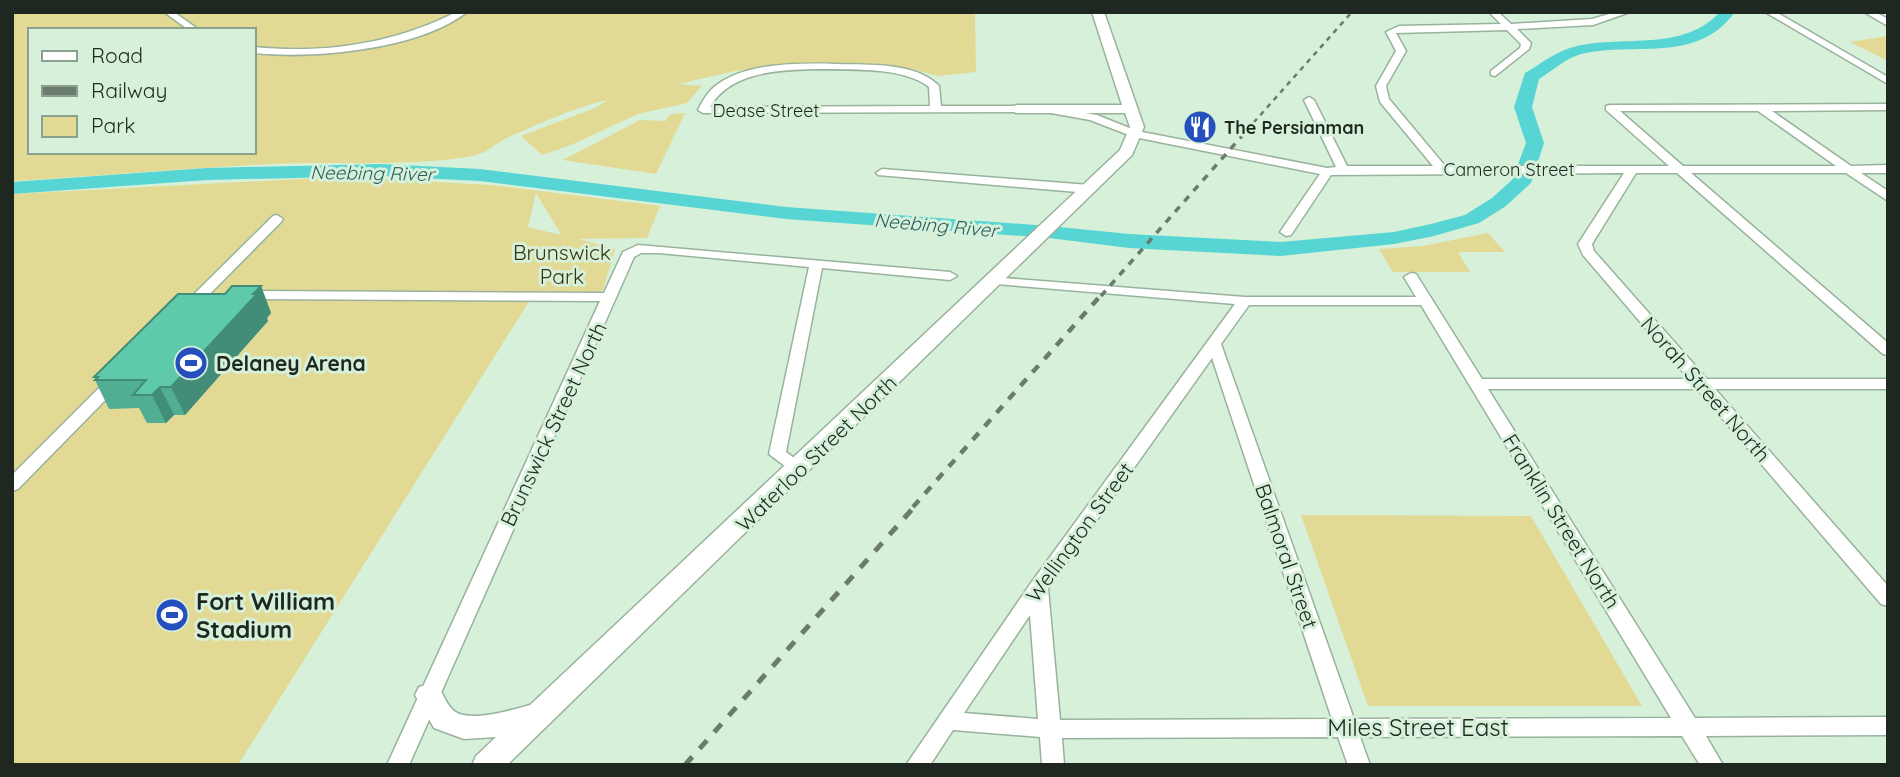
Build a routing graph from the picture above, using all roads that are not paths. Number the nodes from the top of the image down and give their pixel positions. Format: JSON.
{"nodes":[{"id":1,"x":168,"y":12,"type":"edge"},
{"id":2,"x":463,"y":12,"type":"edge"},
{"id":3,"x":1098,"y":12,"type":"edge"},
{"id":4,"x":1493,"y":12,"type":"edge"},
{"id":5,"x":1626,"y":12,"type":"edge"},
{"id":6,"x":1769,"y":12,"type":"edge"},
{"id":7,"x":1868,"y":12,"type":"edge"},
{"id":8,"x":1888,"y":23,"type":"edge"},
{"id":9,"x":1511,"y":27,"type":"junction"},
{"id":10,"x":192,"y":28,"type":"edge"},
{"id":11,"x":256,"y":50,"type":"edge"},
{"id":12,"x":1496,"y":73,"type":"dead end"},
{"id":13,"x":1888,"y":81,"type":"edge"},
{"id":14,"x":1309,"y":100,"type":"dead end"},
{"id":15,"x":1760,"y":107,"type":"junction"},
{"id":16,"x":1888,"y":107,"type":"edge"},
{"id":17,"x":936,"y":109,"type":"junction"},
{"id":18,"x":1016,"y":109,"type":"junction"},
{"id":19,"x":1131,"y":109,"type":"junction"},
{"id":20,"x":1134,"y":134,"type":"junction"},
{"id":21,"x":1441,"y":169,"type":"junction"},
{"id":22,"x":1849,"y":169,"type":"junction"},
{"id":23,"x":1888,"y":169,"type":"edge"},
{"id":24,"x":1343,"y":170,"type":"junction"},
{"id":25,"x":1632,"y":170,"type":"junction"},
{"id":26,"x":1679,"y":170,"type":"junction"},
{"id":27,"x":1327,"y":172,"type":"junction"},
{"id":28,"x":882,"y":173,"type":"dead end"},
{"id":29,"x":1089,"y":189,"type":"junction"},
{"id":30,"x":1888,"y":197,"type":"edge"},
{"id":31,"x":277,"y":219,"type":"dead end"},
{"id":32,"x":1286,"y":232,"type":"dead end"},
{"id":33,"x":816,"y":264,"type":"junction"},
{"id":34,"x":950,"y":276,"type":"dead end"},
{"id":35,"x":1411,"y":278,"type":"dead end"},
{"id":36,"x":996,"y":280,"type":"junction"},
{"id":37,"x":200,"y":295,"type":"junction"},
{"id":38,"x":611,"y":297,"type":"junction"},
{"id":39,"x":1427,"y":300,"type":"junction"},
{"id":40,"x":1245,"y":301,"type":"junction"},
{"id":41,"x":172,"y":324,"type":"edge"},
{"id":42,"x":1215,"y":346,"type":"junction"},
{"id":43,"x":1888,"y":351,"type":"edge"},
{"id":44,"x":125,"y":371,"type":"edge"},
{"id":45,"x":1478,"y":384,"type":"junction"},
{"id":46,"x":1888,"y":384,"type":"edge"},
{"id":47,"x":1701,"y":385,"type":"junction"},
{"id":48,"x":800,"y":469,"type":"junction"},
{"id":49,"x":12,"y":485,"type":"edge"},
{"id":50,"x":1038,"y":588,"type":"junction"},
{"id":51,"x":1888,"y":599,"type":"edge"},
{"id":52,"x":429,"y":695,"type":"junction"},
{"id":53,"x":540,"y":714,"type":"junction"},
{"id":54,"x":948,"y":721,"type":"junction"},
{"id":55,"x":1888,"y":726,"type":"edge"},
{"id":56,"x":1347,"y":727,"type":"junction"},
{"id":57,"x":1689,"y":727,"type":"junction"},
{"id":58,"x":1050,"y":729,"type":"junction"},
{"id":59,"x":398,"y":765,"type":"edge"},
{"id":60,"x":487,"y":765,"type":"edge"},
{"id":61,"x":917,"y":765,"type":"edge"},
{"id":62,"x":1053,"y":765,"type":"edge"},
{"id":63,"x":1359,"y":765,"type":"edge"},
{"id":64,"x":1713,"y":765,"type":"edge"}],
"edges":[{"from":1,"to":10,"type":"street"},
{"from":2,"to":11,"type":"street"},
{"from":3,"to":19,"type":"main road"},
{"from":4,"to":9,"type":"street"},
{"from":5,"to":9,"type":"street"},
{"from":6,"to":13,"type":"street"},
{"from":7,"to":8,"type":"street"},
{"from":9,"to":12,"type":"street"},
{"from":9,"to":21,"type":"street"},
{"from":14,"to":24,"type":"street"},
{"from":15,"to":16,"type":"street"},
{"from":15,"to":22,"type":"street"},
{"from":15,"to":26,"type":"street"},
{"from":17,"to":17,"type":"street","name":"Dease Street"},
{"from":17,"to":18,"type":"street","name":"Dease Street"},
{"from":18,"to":19,"type":"main road"},
{"from":18,"to":20,"type":"street","name":"Dease Street"},
{"from":19,"to":20,"type":"main road"},
{"from":20,"to":27,"type":"street","name":"Cameron Street"},
{"from":20,"to":29,"type":"main road","name":"Waterloo Street North"},
{"from":21,"to":24,"type":"street","name":"Cameron Street"},
{"from":21,"to":25,"type":"street","name":"Cameron Street"},
{"from":22,"to":23,"type":"street","name":"Cameron Street"},
{"from":22,"to":26,"type":"street","name":"Cameron Street"},
{"from":22,"to":30,"type":"street"},
{"from":24,"to":27,"type":"street","name":"Cameron Street"},
{"from":25,"to":26,"type":"street","name":"Cameron Street"},
{"from":25,"to":47,"type":"street","name":"Norah Street North"},
{"from":26,"to":43,"type":"street"},
{"from":27,"to":32,"type":"street"},
{"from":28,"to":29,"type":"street"},
{"from":29,"to":36,"type":"main road","name":"Waterloo Street North"},
{"from":31,"to":37,"type":"street"},
{"from":33,"to":34,"type":"street","name":"Brunswick Street North"},
{"from":33,"to":38,"type":"street","name":"Brunswick Street North"},
{"from":33,"to":48,"type":"street"},
{"from":35,"to":39,"type":"street","name":"Franklin Street North"},
{"from":36,"to":40,"type":"street"},
{"from":36,"to":48,"type":"main road","name":"Waterloo Street North"},
{"from":37,"to":38,"type":"street"},
{"from":37,"to":41,"type":"street"},
{"from":38,"to":52,"type":"street","name":"Brunswick Street North"},
{"from":39,"to":40,"type":"street"},
{"from":39,"to":45,"type":"street","name":"Franklin Street North"},
{"from":40,"to":42,"type":"street","name":"Wellington Street"},
{"from":42,"to":50,"type":"street","name":"Wellington Street"},
{"from":42,"to":56,"type":"street","name":"Balmoral Street"},
{"from":44,"to":49,"type":"street"},
{"from":45,"to":47,"type":"street"},
{"from":45,"to":57,"type":"street","name":"Franklin Street North"},
{"from":46,"to":47,"type":"street"},
{"from":47,"to":51,"type":"street","name":"Norah Street North"},
{"from":48,"to":53,"type":"main road","name":"Waterloo Street North"},
{"from":50,"to":54,"type":"street","name":"Wellington Street"},
{"from":50,"to":58,"type":"street"},
{"from":52,"to":53,"type":"main road"},
{"from":52,"to":59,"type":"street","name":"Brunswick Street North"},
{"from":53,"to":60,"type":"main road","name":"Waterloo Street North"},
{"from":54,"to":58,"type":"street","name":"Miles Street East"},
{"from":54,"to":61,"type":"street","name":"Wellington Street"},
{"from":55,"to":57,"type":"street","name":"Miles Street East"},
{"from":56,"to":57,"type":"street","name":"Miles Street East"},
{"from":56,"to":58,"type":"street","name":"Miles Street East"},
{"from":56,"to":63,"type":"street","name":"Balmoral Street"},
{"from":57,"to":64,"type":"street","name":"Franklin Street North"},
{"from":58,"to":62,"type":"street"}]}
